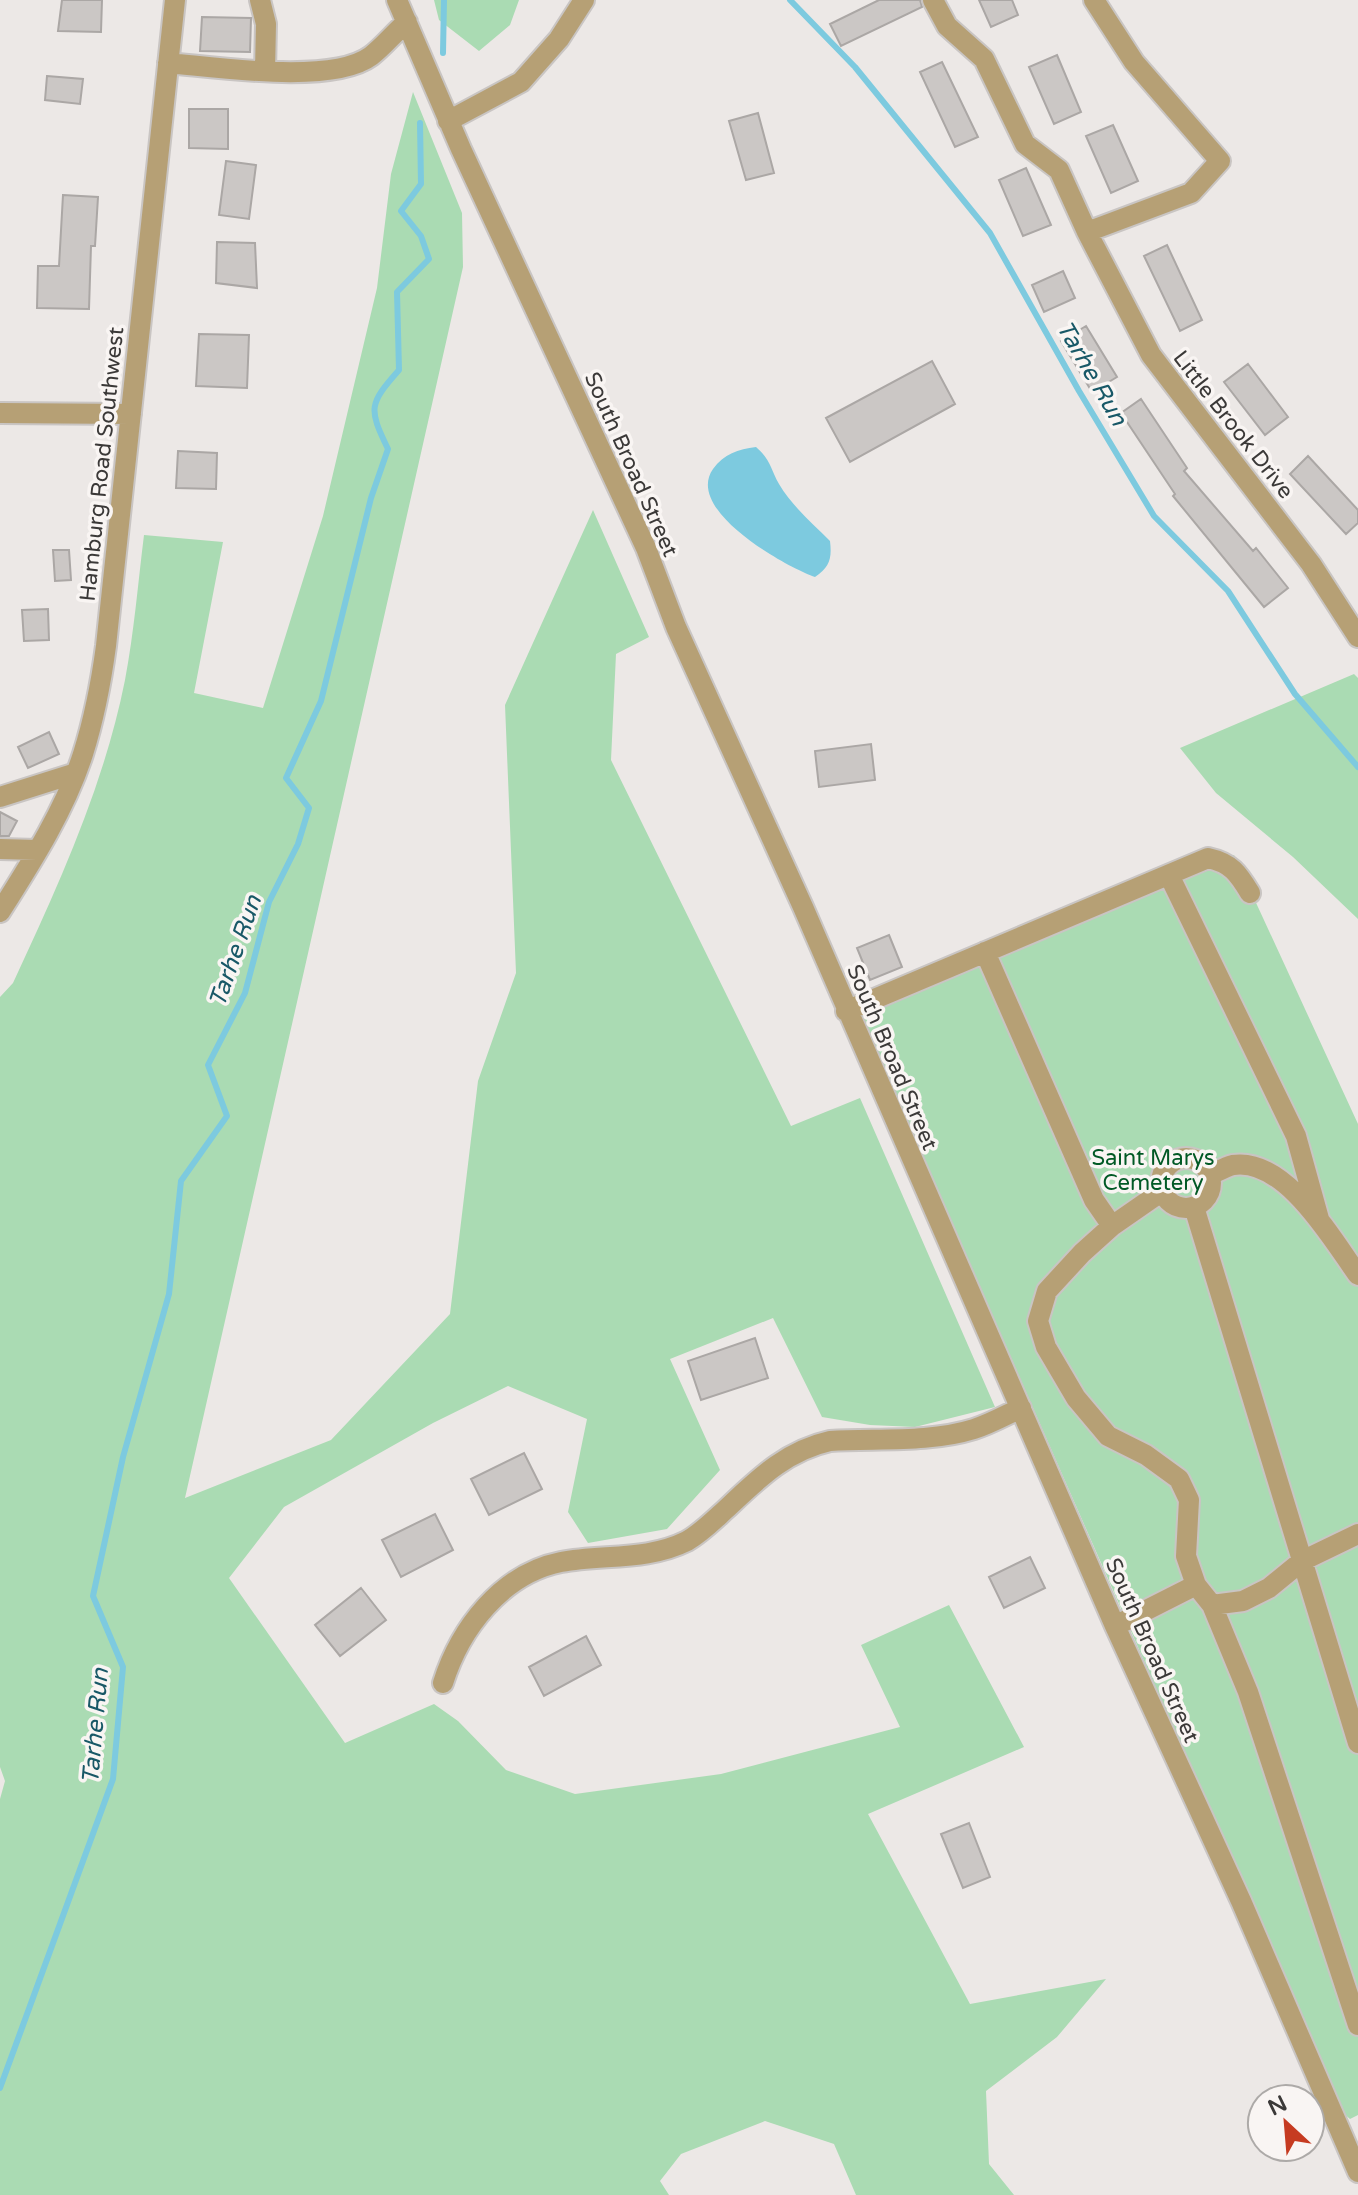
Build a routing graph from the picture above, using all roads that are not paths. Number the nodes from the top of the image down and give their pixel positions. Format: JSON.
{"nodes":[{"id":1,"x":175,"y":0,"type":"edge"},
{"id":2,"x":260,"y":0,"type":"edge"},
{"id":3,"x":397,"y":0,"type":"edge"},
{"id":4,"x":584,"y":0,"type":"edge"},
{"id":5,"x":933,"y":0,"type":"edge"},
{"id":6,"x":1094,"y":0,"type":"edge"},
{"id":7,"x":407,"y":22,"type":"junction"},
{"id":8,"x":168,"y":63,"type":"junction"},
{"id":9,"x":265,"y":71,"type":"junction"},
{"id":10,"x":448,"y":121,"type":"junction"},
{"id":11,"x":1087,"y":232,"type":"junction"},
{"id":12,"x":0,"y":413,"type":"edge"},
{"id":13,"x":131,"y":414,"type":"junction"},
{"id":14,"x":1358,"y":637,"type":"edge"},
{"id":15,"x":76,"y":773,"type":"junction"},
{"id":16,"x":0,"y":797,"type":"edge"},
{"id":17,"x":0,"y":849,"type":"edge"},
{"id":18,"x":37,"y":850,"type":"junction"},
{"id":19,"x":1169,"y":875,"type":"junction"},
{"id":20,"x":1250,"y":893,"type":"dead end"},
{"id":21,"x":0,"y":912,"type":"edge"},
{"id":22,"x":985,"y":952,"type":"junction"},
{"id":23,"x":846,"y":1011,"type":"junction"},
{"id":24,"x":1210,"y":1175,"type":"junction"},
{"id":25,"x":1161,"y":1192,"type":"junction"},
{"id":26,"x":1194,"y":1207,"type":"junction"},
{"id":27,"x":1319,"y":1219,"type":"junction"},
{"id":28,"x":1112,"y":1226,"type":"junction"},
{"id":29,"x":1358,"y":1275,"type":"edge"},
{"id":30,"x":1021,"y":1408,"type":"junction"},
{"id":31,"x":1358,"y":1534,"type":"edge"},
{"id":32,"x":1302,"y":1561,"type":"junction"},
{"id":33,"x":1196,"y":1585,"type":"junction"},
{"id":34,"x":1212,"y":1605,"type":"junction"},
{"id":35,"x":1115,"y":1626,"type":"junction"},
{"id":36,"x":443,"y":1683,"type":"dead end"},
{"id":37,"x":1358,"y":1743,"type":"edge"},
{"id":38,"x":1358,"y":2025,"type":"edge"},
{"id":39,"x":1350,"y":2131,"type":"edge"},
{"id":40,"x":1358,"y":2172,"type":"edge"}],
"edges":[{"from":1,"to":8,"type":"street","name":"Hamburg Road Southwest"},
{"from":2,"to":9,"type":"street"},
{"from":3,"to":7,"type":"street","name":"South Broad Street"},
{"from":4,"to":10,"type":"street"},
{"from":5,"to":11,"type":"street","name":"Little Brook Drive"},
{"from":6,"to":11,"type":"street"},
{"from":7,"to":9,"type":"street"},
{"from":7,"to":10,"type":"street","name":"South Broad Street"},
{"from":8,"to":9,"type":"street"},
{"from":8,"to":13,"type":"street","name":"Hamburg Road Southwest"},
{"from":10,"to":23,"type":"street","name":"South Broad Street"},
{"from":11,"to":14,"type":"street","name":"Little Brook Drive"},
{"from":12,"to":13,"type":"street"},
{"from":13,"to":15,"type":"street","name":"Hamburg Road Southwest"},
{"from":15,"to":16,"type":"street"},
{"from":15,"to":18,"type":"street","name":"Hamburg Road Southwest"},
{"from":17,"to":18,"type":"street"},
{"from":18,"to":21,"type":"street","name":"Hamburg Road Southwest"},
{"from":19,"to":20,"type":"street"},
{"from":19,"to":22,"type":"street"},
{"from":19,"to":27,"type":"street"},
{"from":22,"to":23,"type":"street"},
{"from":22,"to":28,"type":"street"},
{"from":23,"to":30,"type":"street","name":"South Broad Street"},
{"from":24,"to":25,"type":"street"},
{"from":24,"to":26,"type":"street"},
{"from":24,"to":27,"type":"street"},
{"from":25,"to":26,"type":"street"},
{"from":25,"to":28,"type":"street"},
{"from":26,"to":32,"type":"street"},
{"from":27,"to":29,"type":"street"},
{"from":28,"to":33,"type":"street"},
{"from":30,"to":35,"type":"street","name":"South Broad Street"},
{"from":30,"to":36,"type":"street"},
{"from":31,"to":32,"type":"street"},
{"from":32,"to":34,"type":"street"},
{"from":32,"to":37,"type":"street"},
{"from":33,"to":34,"type":"street"},
{"from":33,"to":35,"type":"street"},
{"from":34,"to":38,"type":"street"},
{"from":35,"to":39,"type":"street","name":"South Broad Street"},
{"from":39,"to":40,"type":"street","name":"South Broad Street"}]}
